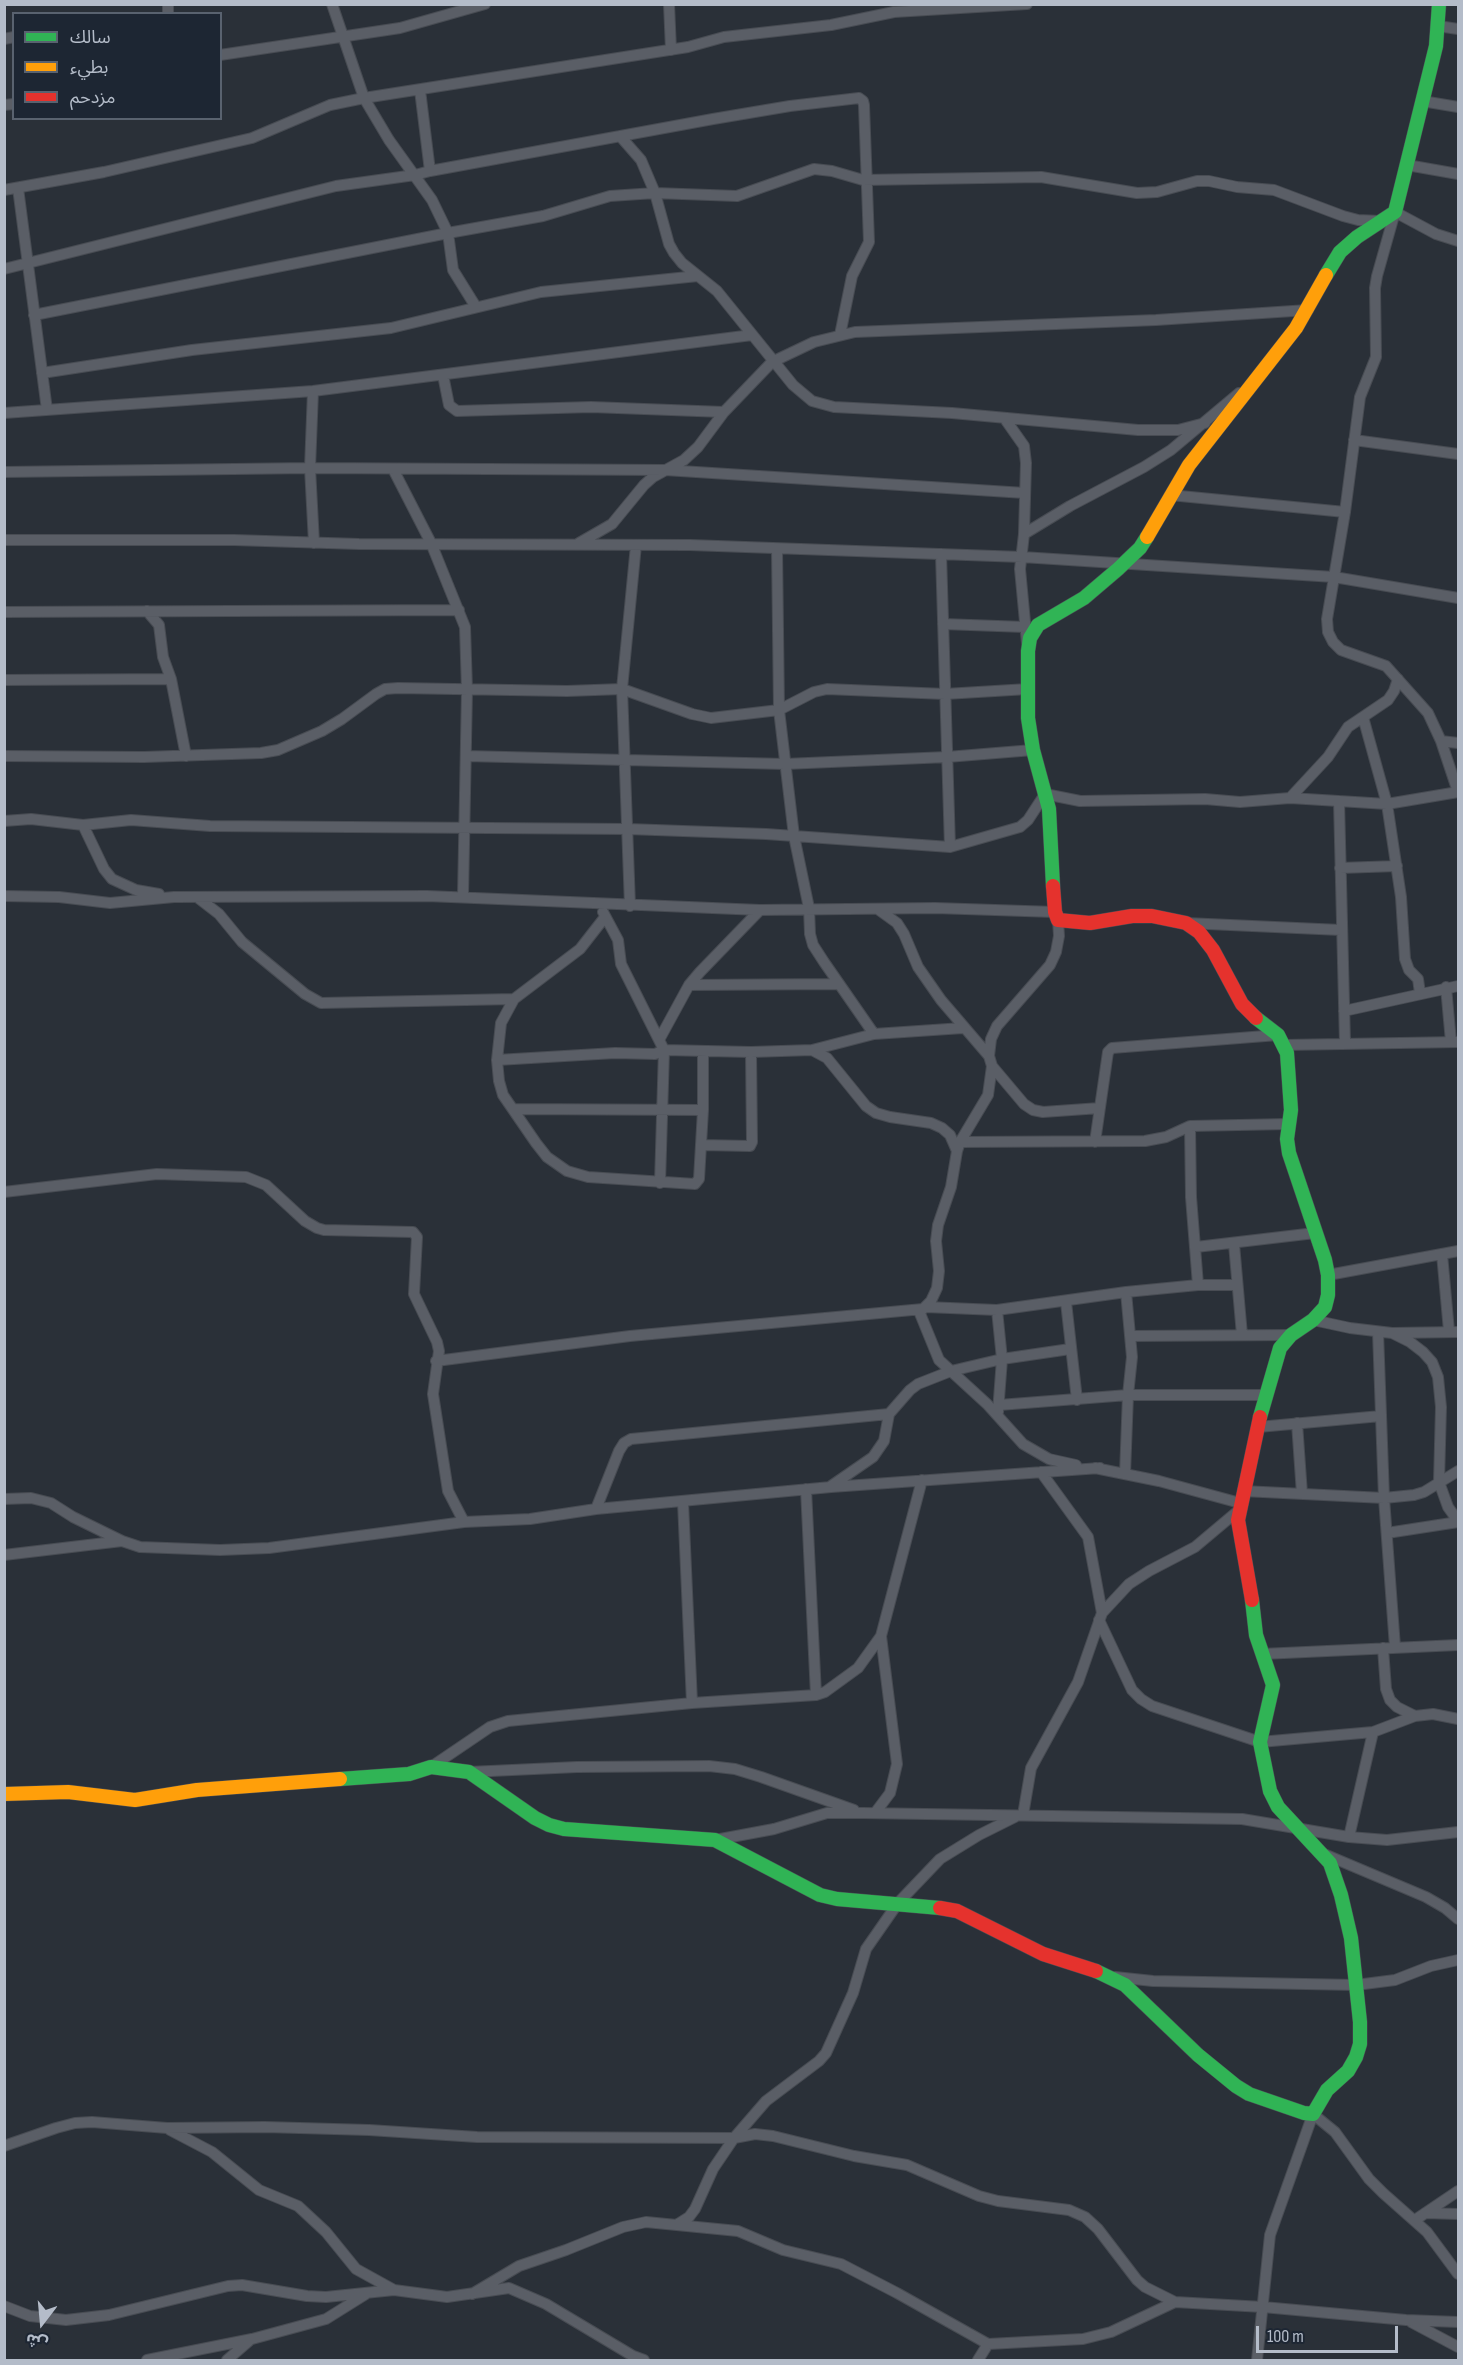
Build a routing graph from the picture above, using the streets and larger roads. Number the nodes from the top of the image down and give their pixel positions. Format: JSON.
{"nodes":[{"id":1,"x":332,"y":4,"type":"edge"},
{"id":2,"x":485,"y":4,"type":"edge"},
{"id":3,"x":669,"y":4,"type":"edge"},
{"id":4,"x":1027,"y":4,"type":"edge"},
{"id":5,"x":1439,"y":4,"type":"edge"},
{"id":6,"x":894,"y":8,"type":"edge"},
{"id":7,"x":1438,"y":26,"type":"junction"},
{"id":8,"x":1458,"y":29,"type":"edge"},
{"id":9,"x":342,"y":37,"type":"junction"},
{"id":10,"x":671,"y":50,"type":"junction"},
{"id":11,"x":222,"y":56,"type":"edge"},
{"id":12,"x":420,"y":90,"type":"junction"},
{"id":13,"x":364,"y":98,"type":"junction"},
{"id":14,"x":1422,"y":101,"type":"junction"},
{"id":15,"x":1458,"y":107,"type":"edge"},
{"id":16,"x":620,"y":136,"type":"junction"},
{"id":17,"x":1407,"y":165,"type":"junction"},
{"id":18,"x":430,"y":171,"type":"junction"},
{"id":19,"x":1458,"y":174,"type":"edge"},
{"id":20,"x":415,"y":175,"type":"junction"},
{"id":21,"x":868,"y":181,"type":"junction"},
{"id":22,"x":18,"y":188,"type":"junction"},
{"id":23,"x":4,"y":190,"type":"edge"},
{"id":24,"x":655,"y":193,"type":"junction"},
{"id":25,"x":1395,"y":212,"type":"junction"},
{"id":26,"x":1380,"y":221,"type":"junction"},
{"id":27,"x":447,"y":233,"type":"junction"},
{"id":28,"x":1458,"y":241,"type":"edge"},
{"id":29,"x":29,"y":264,"type":"junction"},
{"id":30,"x":4,"y":268,"type":"edge"},
{"id":31,"x":698,"y":276,"type":"junction"},
{"id":32,"x":476,"y":307,"type":"junction"},
{"id":33,"x":1308,"y":310,"type":"junction"},
{"id":34,"x":34,"y":315,"type":"junction"},
{"id":35,"x":752,"y":335,"type":"junction"},
{"id":36,"x":840,"y":335,"type":"junction"},
{"id":37,"x":772,"y":362,"type":"junction"},
{"id":38,"x":42,"y":373,"type":"junction"},
{"id":39,"x":443,"y":375,"type":"junction"},
{"id":40,"x":1260,"y":375,"type":"junction"},
{"id":41,"x":312,"y":391,"type":"junction"},
{"id":42,"x":47,"y":410,"type":"junction"},
{"id":43,"x":724,"y":412,"type":"junction"},
{"id":44,"x":4,"y":413,"type":"edge"},
{"id":45,"x":1005,"y":419,"type":"junction"},
{"id":46,"x":1205,"y":423,"type":"junction"},
{"id":47,"x":1354,"y":440,"type":"junction"},
{"id":48,"x":1458,"y":454,"type":"edge"},
{"id":49,"x":310,"y":468,"type":"junction"},
{"id":50,"x":393,"y":469,"type":"junction"},
{"id":51,"x":665,"y":470,"type":"junction"},
{"id":52,"x":4,"y":472,"type":"edge"},
{"id":53,"x":1025,"y":493,"type":"junction"},
{"id":54,"x":1170,"y":495,"type":"junction"},
{"id":55,"x":1345,"y":512,"type":"junction"},
{"id":56,"x":1024,"y":534,"type":"junction"},
{"id":57,"x":4,"y":540,"type":"edge"},
{"id":58,"x":314,"y":543,"type":"junction"},
{"id":59,"x":431,"y":543,"type":"junction"},
{"id":60,"x":577,"y":544,"type":"junction"},
{"id":61,"x":636,"y":545,"type":"junction"},
{"id":62,"x":777,"y":549,"type":"junction"},
{"id":63,"x":941,"y":554,"type":"junction"},
{"id":64,"x":1022,"y":557,"type":"junction"},
{"id":65,"x":1125,"y":563,"type":"junction"},
{"id":66,"x":1334,"y":577,"type":"junction"},
{"id":67,"x":1458,"y":598,"type":"edge"},
{"id":68,"x":459,"y":610,"type":"junction"},
{"id":69,"x":147,"y":611,"type":"junction"},
{"id":70,"x":4,"y":612,"type":"edge"},
{"id":71,"x":943,"y":624,"type":"junction"},
{"id":72,"x":1025,"y":627,"type":"junction"},
{"id":73,"x":1028,"y":651,"type":"junction"},
{"id":74,"x":171,"y":679,"type":"junction"},
{"id":75,"x":1398,"y":679,"type":"junction"},
{"id":76,"x":4,"y":680,"type":"edge"},
{"id":77,"x":622,"y":689,"type":"junction"},
{"id":78,"x":1028,"y":689,"type":"junction"},
{"id":79,"x":467,"y":690,"type":"junction"},
{"id":80,"x":945,"y":694,"type":"junction"},
{"id":81,"x":779,"y":710,"type":"junction"},
{"id":82,"x":1363,"y":717,"type":"junction"},
{"id":83,"x":1442,"y":741,"type":"junction"},
{"id":84,"x":1458,"y":743,"type":"edge"},
{"id":85,"x":1032,"y":750,"type":"junction"},
{"id":86,"x":4,"y":756,"type":"edge"},
{"id":87,"x":186,"y":756,"type":"junction"},
{"id":88,"x":466,"y":756,"type":"junction"},
{"id":89,"x":947,"y":757,"type":"junction"},
{"id":90,"x":625,"y":759,"type":"junction"},
{"id":91,"x":785,"y":764,"type":"junction"},
{"id":92,"x":1045,"y":794,"type":"junction"},
{"id":93,"x":1290,"y":798,"type":"junction"},
{"id":94,"x":1339,"y":801,"type":"junction"},
{"id":95,"x":1387,"y":804,"type":"junction"},
{"id":96,"x":4,"y":821,"type":"edge"},
{"id":97,"x":83,"y":825,"type":"junction"},
{"id":98,"x":465,"y":827,"type":"junction"},
{"id":99,"x":628,"y":829,"type":"junction"},
{"id":100,"x":794,"y":836,"type":"junction"},
{"id":101,"x":950,"y":847,"type":"junction"},
{"id":102,"x":1397,"y":866,"type":"junction"},
{"id":103,"x":1340,"y":868,"type":"junction"},
{"id":104,"x":4,"y":896,"type":"edge"},
{"id":105,"x":174,"y":897,"type":"junction"},
{"id":106,"x":198,"y":897,"type":"junction"},
{"id":107,"x":463,"y":897,"type":"junction"},
{"id":108,"x":597,"y":904,"type":"junction"},
{"id":109,"x":630,"y":906,"type":"junction"},
{"id":110,"x":809,"y":908,"type":"junction"},
{"id":111,"x":760,"y":910,"type":"junction"},
{"id":112,"x":879,"y":910,"type":"junction"},
{"id":113,"x":1056,"y":916,"type":"junction"},
{"id":114,"x":605,"y":917,"type":"junction"},
{"id":115,"x":1186,"y":923,"type":"junction"},
{"id":116,"x":1341,"y":930,"type":"junction"},
{"id":117,"x":839,"y":984,"type":"junction"},
{"id":118,"x":689,"y":985,"type":"junction"},
{"id":119,"x":1458,"y":986,"type":"edge"},
{"id":120,"x":1446,"y":987,"type":"junction"},
{"id":121,"x":1420,"y":993,"type":"junction"},
{"id":122,"x":514,"y":999,"type":"junction"},
{"id":123,"x":1344,"y":1011,"type":"junction"},
{"id":124,"x":963,"y":1028,"type":"junction"},
{"id":125,"x":874,"y":1034,"type":"junction"},
{"id":126,"x":1281,"y":1040,"type":"junction"},
{"id":127,"x":1455,"y":1042,"type":"edge"},
{"id":128,"x":1345,"y":1043,"type":"junction"},
{"id":129,"x":662,"y":1045,"type":"junction"},
{"id":130,"x":812,"y":1050,"type":"junction"},
{"id":131,"x":703,"y":1051,"type":"junction"},
{"id":132,"x":751,"y":1052,"type":"junction"},
{"id":133,"x":497,"y":1060,"type":"junction"},
{"id":134,"x":990,"y":1061,"type":"junction"},
{"id":135,"x":1100,"y":1108,"type":"junction"},
{"id":136,"x":513,"y":1109,"type":"junction"},
{"id":137,"x":663,"y":1110,"type":"junction"},
{"id":138,"x":703,"y":1110,"type":"junction"},
{"id":139,"x":1288,"y":1124,"type":"junction"},
{"id":140,"x":1190,"y":1126,"type":"junction"},
{"id":141,"x":1095,"y":1142,"type":"junction"},
{"id":142,"x":701,"y":1145,"type":"junction"},
{"id":143,"x":958,"y":1147,"type":"junction"},
{"id":144,"x":660,"y":1183,"type":"junction"},
{"id":145,"x":4,"y":1192,"type":"edge"},
{"id":146,"x":1315,"y":1233,"type":"junction"},
{"id":147,"x":1234,"y":1244,"type":"junction"},
{"id":148,"x":1196,"y":1247,"type":"junction"},
{"id":149,"x":1458,"y":1251,"type":"edge"},
{"id":150,"x":1442,"y":1254,"type":"junction"},
{"id":151,"x":1328,"y":1275,"type":"junction"},
{"id":152,"x":1198,"y":1285,"type":"junction"},
{"id":153,"x":1237,"y":1285,"type":"junction"},
{"id":154,"x":1126,"y":1292,"type":"junction"},
{"id":155,"x":1066,"y":1302,"type":"junction"},
{"id":156,"x":922,"y":1309,"type":"junction"},
{"id":157,"x":998,"y":1310,"type":"junction"},
{"id":158,"x":1313,"y":1320,"type":"junction"},
{"id":159,"x":1377,"y":1332,"type":"junction"},
{"id":160,"x":1454,"y":1332,"type":"edge"},
{"id":161,"x":1392,"y":1333,"type":"junction"},
{"id":162,"x":1242,"y":1335,"type":"junction"},
{"id":163,"x":1291,"y":1335,"type":"junction"},
{"id":164,"x":1130,"y":1336,"type":"junction"},
{"id":165,"x":1070,"y":1350,"type":"junction"},
{"id":166,"x":1002,"y":1359,"type":"junction"},
{"id":167,"x":436,"y":1361,"type":"junction"},
{"id":168,"x":951,"y":1371,"type":"junction"},
{"id":169,"x":1128,"y":1395,"type":"junction"},
{"id":170,"x":1265,"y":1395,"type":"junction"},
{"id":171,"x":1077,"y":1400,"type":"junction"},
{"id":172,"x":999,"y":1405,"type":"junction"},
{"id":173,"x":889,"y":1414,"type":"junction"},
{"id":174,"x":1381,"y":1416,"type":"junction"},
{"id":175,"x":998,"y":1417,"type":"junction"},
{"id":176,"x":1297,"y":1423,"type":"junction"},
{"id":177,"x":1258,"y":1427,"type":"junction"},
{"id":178,"x":1100,"y":1468,"type":"junction"},
{"id":179,"x":1458,"y":1471,"type":"edge"},
{"id":180,"x":1041,"y":1472,"type":"junction"},
{"id":181,"x":1125,"y":1474,"type":"junction"},
{"id":182,"x":922,"y":1480,"type":"junction"},
{"id":183,"x":1439,"y":1482,"type":"junction"},
{"id":184,"x":831,"y":1487,"type":"junction"},
{"id":185,"x":807,"y":1489,"type":"junction"},
{"id":186,"x":1302,"y":1494,"type":"junction"},
{"id":187,"x":1384,"y":1498,"type":"junction"},
{"id":188,"x":4,"y":1499,"type":"edge"},
{"id":189,"x":1241,"y":1501,"type":"junction"},
{"id":190,"x":683,"y":1502,"type":"junction"},
{"id":191,"x":596,"y":1509,"type":"junction"},
{"id":192,"x":1458,"y":1521,"type":"edge"},
{"id":193,"x":464,"y":1522,"type":"junction"},
{"id":194,"x":1387,"y":1533,"type":"junction"},
{"id":195,"x":122,"y":1541,"type":"junction"},
{"id":196,"x":4,"y":1555,"type":"edge"},
{"id":197,"x":1100,"y":1616,"type":"junction"},
{"id":198,"x":881,"y":1636,"type":"junction"},
{"id":199,"x":1458,"y":1646,"type":"edge"},
{"id":200,"x":1395,"y":1647,"type":"junction"},
{"id":201,"x":1383,"y":1648,"type":"junction"},
{"id":202,"x":1262,"y":1654,"type":"junction"},
{"id":203,"x":816,"y":1695,"type":"junction"},
{"id":204,"x":692,"y":1703,"type":"junction"},
{"id":205,"x":1415,"y":1716,"type":"junction"},
{"id":206,"x":1458,"y":1719,"type":"edge"},
{"id":207,"x":1373,"y":1732,"type":"junction"},
{"id":208,"x":1260,"y":1742,"type":"junction"},
{"id":209,"x":431,"y":1767,"type":"junction"},
{"id":210,"x":469,"y":1772,"type":"junction"},
{"id":211,"x":4,"y":1794,"type":"edge"},
{"id":212,"x":863,"y":1813,"type":"junction"},
{"id":213,"x":875,"y":1813,"type":"junction"},
{"id":214,"x":1021,"y":1815,"type":"junction"},
{"id":215,"x":1299,"y":1828,"type":"junction"},
{"id":216,"x":1458,"y":1832,"type":"edge"},
{"id":217,"x":1349,"y":1837,"type":"junction"},
{"id":218,"x":715,"y":1840,"type":"junction"},
{"id":219,"x":1320,"y":1852,"type":"junction"},
{"id":220,"x":898,"y":1903,"type":"junction"},
{"id":221,"x":1458,"y":1919,"type":"edge"},
{"id":222,"x":1458,"y":1960,"type":"edge"},
{"id":223,"x":1106,"y":1976,"type":"junction"},
{"id":224,"x":1356,"y":1985,"type":"junction"},
{"id":225,"x":1313,"y":2114,"type":"junction"},
{"id":226,"x":167,"y":2128,"type":"junction"},
{"id":227,"x":734,"y":2138,"type":"junction"},
{"id":228,"x":4,"y":2146,"type":"edge"},
{"id":229,"x":1458,"y":2191,"type":"edge"},
{"id":230,"x":1458,"y":2214,"type":"edge"},
{"id":231,"x":1420,"y":2217,"type":"junction"},
{"id":232,"x":678,"y":2224,"type":"junction"},
{"id":233,"x":1458,"y":2274,"type":"edge"},
{"id":234,"x":394,"y":2290,"type":"junction"},
{"id":235,"x":366,"y":2294,"type":"junction"},
{"id":236,"x":472,"y":2294,"type":"junction"},
{"id":237,"x":1175,"y":2302,"type":"junction"},
{"id":238,"x":4,"y":2306,"type":"edge"},
{"id":239,"x":1263,"y":2307,"type":"junction"},
{"id":240,"x":1406,"y":2320,"type":"junction"},
{"id":241,"x":1458,"y":2322,"type":"edge"},
{"id":242,"x":252,"y":2339,"type":"junction"},
{"id":243,"x":988,"y":2344,"type":"junction"},
{"id":244,"x":1458,"y":2347,"type":"edge"},
{"id":245,"x":147,"y":2361,"type":"edge"},
{"id":246,"x":227,"y":2361,"type":"edge"},
{"id":247,"x":644,"y":2361,"type":"edge"},
{"id":248,"x":978,"y":2361,"type":"edge"},
{"id":249,"x":1257,"y":2361,"type":"edge"}],
"edges":[{"from":1,"to":9,"type":"street"},
{"from":2,"to":9,"type":"street"},
{"from":3,"to":10,"type":"street"},
{"from":4,"to":6,"type":"street"},
{"from":5,"to":7,"type":"street"},
{"from":6,"to":10,"type":"street"},
{"from":7,"to":8,"type":"street"},
{"from":7,"to":14,"type":"street"},
{"from":9,"to":11,"type":"street"},
{"from":9,"to":13,"type":"street"},
{"from":10,"to":12,"type":"street"},
{"from":12,"to":13,"type":"street"},
{"from":12,"to":18,"type":"street"},
{"from":13,"to":20,"type":"street"},
{"from":13,"to":22,"type":"street"},
{"from":14,"to":15,"type":"street"},
{"from":14,"to":17,"type":"street"},
{"from":16,"to":18,"type":"street"},
{"from":16,"to":21,"type":"street"},
{"from":16,"to":24,"type":"street"},
{"from":17,"to":19,"type":"street"},
{"from":17,"to":25,"type":"street"},
{"from":18,"to":20,"type":"street"},
{"from":20,"to":27,"type":"street"},
{"from":20,"to":29,"type":"street"},
{"from":21,"to":24,"type":"street"},
{"from":21,"to":26,"type":"street"},
{"from":21,"to":36,"type":"street"},
{"from":22,"to":23,"type":"street"},
{"from":22,"to":29,"type":"street"},
{"from":24,"to":27,"type":"street"},
{"from":24,"to":31,"type":"street"},
{"from":25,"to":26,"type":"street"},
{"from":25,"to":28,"type":"street"},
{"from":25,"to":47,"type":"street"},
{"from":26,"to":33,"type":"street"},
{"from":27,"to":32,"type":"street"},
{"from":27,"to":34,"type":"street"},
{"from":29,"to":30,"type":"street"},
{"from":29,"to":34,"type":"street"},
{"from":31,"to":32,"type":"street"},
{"from":31,"to":35,"type":"street"},
{"from":32,"to":38,"type":"street"},
{"from":33,"to":36,"type":"street"},
{"from":33,"to":40,"type":"street"},
{"from":34,"to":38,"type":"street"},
{"from":35,"to":37,"type":"street"},
{"from":35,"to":39,"type":"street"},
{"from":36,"to":37,"type":"street"},
{"from":37,"to":43,"type":"street"},
{"from":37,"to":45,"type":"street"},
{"from":38,"to":42,"type":"street"},
{"from":39,"to":41,"type":"street"},
{"from":39,"to":43,"type":"street"},
{"from":40,"to":46,"type":"street"},
{"from":40,"to":54,"type":"street"},
{"from":41,"to":42,"type":"street"},
{"from":41,"to":49,"type":"street"},
{"from":42,"to":44,"type":"street"},
{"from":43,"to":51,"type":"street"},
{"from":45,"to":46,"type":"street"},
{"from":45,"to":53,"type":"street"},
{"from":46,"to":56,"type":"street"},
{"from":47,"to":48,"type":"street"},
{"from":47,"to":55,"type":"street"},
{"from":49,"to":50,"type":"street"},
{"from":49,"to":52,"type":"street"},
{"from":49,"to":58,"type":"street"},
{"from":50,"to":51,"type":"street"},
{"from":50,"to":59,"type":"street"},
{"from":51,"to":53,"type":"street"},
{"from":51,"to":60,"type":"street"},
{"from":53,"to":56,"type":"street"},
{"from":54,"to":55,"type":"street"},
{"from":54,"to":65,"type":"street"},
{"from":55,"to":66,"type":"street"},
{"from":56,"to":64,"type":"street"},
{"from":57,"to":58,"type":"street"},
{"from":58,"to":59,"type":"street"},
{"from":59,"to":60,"type":"street"},
{"from":59,"to":68,"type":"street"},
{"from":60,"to":61,"type":"street"},
{"from":61,"to":62,"type":"street"},
{"from":61,"to":77,"type":"street"},
{"from":62,"to":63,"type":"street"},
{"from":62,"to":81,"type":"street"},
{"from":63,"to":64,"type":"street"},
{"from":63,"to":71,"type":"street"},
{"from":64,"to":65,"type":"street"},
{"from":64,"to":72,"type":"street"},
{"from":65,"to":66,"type":"street"},
{"from":65,"to":73,"type":"street"},
{"from":66,"to":67,"type":"street"},
{"from":66,"to":75,"type":"street"},
{"from":68,"to":69,"type":"street"},
{"from":68,"to":79,"type":"street"},
{"from":69,"to":70,"type":"street"},
{"from":69,"to":74,"type":"street"},
{"from":71,"to":72,"type":"street"},
{"from":71,"to":80,"type":"street"},
{"from":72,"to":73,"type":"street"},
{"from":73,"to":78,"type":"street"},
{"from":74,"to":76,"type":"street"},
{"from":74,"to":87,"type":"street"},
{"from":75,"to":82,"type":"street"},
{"from":75,"to":83,"type":"street"},
{"from":77,"to":79,"type":"street"},
{"from":77,"to":81,"type":"street"},
{"from":77,"to":90,"type":"street"},
{"from":78,"to":80,"type":"street"},
{"from":78,"to":85,"type":"street"},
{"from":79,"to":87,"type":"street"},
{"from":79,"to":88,"type":"street"},
{"from":80,"to":81,"type":"street"},
{"from":80,"to":89,"type":"street"},
{"from":81,"to":91,"type":"street"},
{"from":82,"to":93,"type":"street"},
{"from":82,"to":95,"type":"street"},
{"from":83,"to":84,"type":"street"},
{"from":83,"to":95,"type":"street"},
{"from":85,"to":89,"type":"street"},
{"from":85,"to":92,"type":"street"},
{"from":86,"to":87,"type":"street"},
{"from":88,"to":90,"type":"street"},
{"from":88,"to":98,"type":"street"},
{"from":89,"to":91,"type":"street"},
{"from":89,"to":101,"type":"street"},
{"from":90,"to":91,"type":"street"},
{"from":90,"to":99,"type":"street"},
{"from":91,"to":100,"type":"street"},
{"from":92,"to":93,"type":"street"},
{"from":92,"to":101,"type":"street"},
{"from":92,"to":113,"type":"street"},
{"from":93,"to":94,"type":"street"},
{"from":94,"to":95,"type":"street"},
{"from":94,"to":103,"type":"street"},
{"from":95,"to":102,"type":"street"},
{"from":96,"to":97,"type":"street"},
{"from":97,"to":98,"type":"street"},
{"from":97,"to":105,"type":"street"},
{"from":98,"to":99,"type":"street"},
{"from":98,"to":107,"type":"street"},
{"from":99,"to":100,"type":"street"},
{"from":99,"to":109,"type":"street"},
{"from":100,"to":101,"type":"street"},
{"from":100,"to":110,"type":"street"},
{"from":102,"to":103,"type":"street"},
{"from":102,"to":121,"type":"street"},
{"from":103,"to":116,"type":"street"},
{"from":104,"to":105,"type":"street"},
{"from":105,"to":106,"type":"street"},
{"from":106,"to":107,"type":"street"},
{"from":106,"to":122,"type":"street"},
{"from":107,"to":108,"type":"street"},
{"from":108,"to":109,"type":"street"},
{"from":108,"to":114,"type":"street"},
{"from":109,"to":111,"type":"street"},
{"from":110,"to":111,"type":"street"},
{"from":110,"to":112,"type":"street"},
{"from":110,"to":117,"type":"street"},
{"from":111,"to":118,"type":"street"},
{"from":112,"to":113,"type":"street"},
{"from":112,"to":124,"type":"street"},
{"from":113,"to":115,"type":"street"},
{"from":113,"to":134,"type":"street"},
{"from":114,"to":122,"type":"street"},
{"from":114,"to":129,"type":"street"},
{"from":115,"to":116,"type":"street"},
{"from":115,"to":126,"type":"street"},
{"from":116,"to":123,"type":"street"},
{"from":117,"to":118,"type":"street"},
{"from":117,"to":125,"type":"street"},
{"from":118,"to":129,"type":"street"},
{"from":119,"to":120,"type":"street"},
{"from":120,"to":121,"type":"street"},
{"from":120,"to":127,"type":"street"},
{"from":121,"to":123,"type":"street"},
{"from":122,"to":133,"type":"street"},
{"from":123,"to":128,"type":"street"},
{"from":124,"to":125,"type":"street"},
{"from":124,"to":134,"type":"street"},
{"from":125,"to":130,"type":"street"},
{"from":126,"to":128,"type":"street"},
{"from":126,"to":135,"type":"street"},
{"from":126,"to":139,"type":"street"},
{"from":127,"to":128,"type":"street"},
{"from":129,"to":131,"type":"street"},
{"from":129,"to":133,"type":"street"},
{"from":129,"to":137,"type":"street"},
{"from":130,"to":132,"type":"street"},
{"from":130,"to":143,"type":"street"},
{"from":131,"to":132,"type":"street"},
{"from":131,"to":138,"type":"street"},
{"from":132,"to":142,"type":"street"},
{"from":133,"to":136,"type":"street"},
{"from":134,"to":135,"type":"street"},
{"from":134,"to":143,"type":"street"},
{"from":135,"to":141,"type":"street"},
{"from":136,"to":137,"type":"street"},
{"from":136,"to":144,"type":"street"},
{"from":137,"to":138,"type":"street"},
{"from":137,"to":144,"type":"street"},
{"from":138,"to":142,"type":"street"},
{"from":139,"to":140,"type":"street"},
{"from":139,"to":146,"type":"street"},
{"from":140,"to":141,"type":"street"},
{"from":140,"to":148,"type":"street"},
{"from":141,"to":143,"type":"street"},
{"from":142,"to":144,"type":"street"},
{"from":143,"to":156,"type":"street"},
{"from":145,"to":167,"type":"street"},
{"from":146,"to":147,"type":"street"},
{"from":146,"to":151,"type":"street"},
{"from":147,"to":148,"type":"street"},
{"from":147,"to":153,"type":"street"},
{"from":148,"to":152,"type":"street"},
{"from":149,"to":150,"type":"street"},
{"from":150,"to":151,"type":"street"},
{"from":150,"to":160,"type":"street"},
{"from":151,"to":158,"type":"street"},
{"from":152,"to":153,"type":"street"},
{"from":152,"to":154,"type":"street"},
{"from":153,"to":162,"type":"street"},
{"from":154,"to":155,"type":"street"},
{"from":154,"to":164,"type":"street"},
{"from":155,"to":157,"type":"street"},
{"from":155,"to":165,"type":"street"},
{"from":156,"to":157,"type":"street"},
{"from":156,"to":167,"type":"street"},
{"from":156,"to":168,"type":"street"},
{"from":157,"to":166,"type":"street"},
{"from":158,"to":159,"type":"street"},
{"from":158,"to":163,"type":"street"},
{"from":159,"to":161,"type":"street"},
{"from":159,"to":174,"type":"street"},
{"from":160,"to":161,"type":"street"},
{"from":161,"to":183,"type":"street"},
{"from":162,"to":163,"type":"street"},
{"from":162,"to":164,"type":"street"},
{"from":163,"to":170,"type":"street"},
{"from":164,"to":169,"type":"street"},
{"from":165,"to":166,"type":"street"},
{"from":165,"to":171,"type":"street"},
{"from":166,"to":168,"type":"street"},
{"from":166,"to":172,"type":"street"},
{"from":167,"to":193,"type":"street"},
{"from":168,"to":173,"type":"street"},
{"from":168,"to":175,"type":"street"},
{"from":169,"to":170,"type":"street"},
{"from":169,"to":171,"type":"street"},
{"from":169,"to":181,"type":"street"},
{"from":170,"to":177,"type":"street"},
{"from":171,"to":172,"type":"street"},
{"from":172,"to":175,"type":"street"},
{"from":173,"to":184,"type":"street"},
{"from":173,"to":191,"type":"street"},
{"from":174,"to":176,"type":"street"},
{"from":174,"to":187,"type":"street"},
{"from":175,"to":178,"type":"street"},
{"from":176,"to":177,"type":"street"},
{"from":176,"to":186,"type":"street"},
{"from":177,"to":189,"type":"street"},
{"from":178,"to":180,"type":"street"},
{"from":178,"to":181,"type":"street"},
{"from":179,"to":183,"type":"street"},
{"from":180,"to":182,"type":"street"},
{"from":180,"to":197,"type":"street"},
{"from":181,"to":189,"type":"street"},
{"from":182,"to":184,"type":"street"},
{"from":182,"to":198,"type":"street"},
{"from":183,"to":187,"type":"street"},
{"from":183,"to":192,"type":"street"},
{"from":184,"to":185,"type":"street"},
{"from":185,"to":190,"type":"street"},
{"from":185,"to":203,"type":"street"},
{"from":186,"to":187,"type":"street"},
{"from":186,"to":189,"type":"street"},
{"from":187,"to":194,"type":"street"},
{"from":188,"to":195,"type":"street"},
{"from":189,"to":197,"type":"street"},
{"from":189,"to":202,"type":"street"},
{"from":190,"to":191,"type":"street"},
{"from":190,"to":204,"type":"street"},
{"from":191,"to":193,"type":"street"},
{"from":192,"to":194,"type":"street"},
{"from":193,"to":195,"type":"street"},
{"from":194,"to":200,"type":"street"},
{"from":195,"to":196,"type":"street"},
{"from":197,"to":208,"type":"street"},
{"from":197,"to":214,"type":"street"},
{"from":198,"to":203,"type":"street"},
{"from":198,"to":213,"type":"street"},
{"from":199,"to":200,"type":"street"},
{"from":200,"to":201,"type":"street"},
{"from":201,"to":202,"type":"street"},
{"from":201,"to":205,"type":"street"},
{"from":202,"to":208,"type":"street"},
{"from":203,"to":204,"type":"street"},
{"from":204,"to":209,"type":"street"},
{"from":205,"to":206,"type":"street"},
{"from":205,"to":207,"type":"street"},
{"from":207,"to":208,"type":"street"},
{"from":207,"to":217,"type":"street"},
{"from":208,"to":215,"type":"street"},
{"from":209,"to":210,"type":"street"},
{"from":209,"to":211,"type":"street"},
{"from":210,"to":212,"type":"street"},
{"from":210,"to":218,"type":"street"},
{"from":212,"to":213,"type":"street"},
{"from":212,"to":218,"type":"street"},
{"from":213,"to":214,"type":"street"},
{"from":214,"to":215,"type":"street"},
{"from":214,"to":220,"type":"street"},
{"from":215,"to":217,"type":"street"},
{"from":215,"to":219,"type":"street"},
{"from":216,"to":217,"type":"street"},
{"from":218,"to":220,"type":"street"},
{"from":219,"to":221,"type":"street"},
{"from":219,"to":224,"type":"street"},
{"from":220,"to":223,"type":"street"},
{"from":220,"to":227,"type":"street"},
{"from":222,"to":224,"type":"street"},
{"from":223,"to":224,"type":"street"},
{"from":223,"to":225,"type":"street"},
{"from":224,"to":225,"type":"street"},
{"from":225,"to":231,"type":"street"},
{"from":225,"to":239,"type":"street"},
{"from":226,"to":227,"type":"street"},
{"from":226,"to":228,"type":"street"},
{"from":226,"to":234,"type":"street"},
{"from":227,"to":232,"type":"street"},
{"from":227,"to":237,"type":"street"},
{"from":229,"to":231,"type":"street"},
{"from":230,"to":231,"type":"street"},
{"from":231,"to":233,"type":"street"},
{"from":232,"to":236,"type":"street"},
{"from":232,"to":243,"type":"street"},
{"from":234,"to":235,"type":"street"},
{"from":234,"to":236,"type":"street"},
{"from":235,"to":238,"type":"street"},
{"from":235,"to":242,"type":"street"},
{"from":236,"to":247,"type":"street"},
{"from":237,"to":239,"type":"street"},
{"from":237,"to":243,"type":"street"},
{"from":239,"to":240,"type":"street"},
{"from":239,"to":249,"type":"street"},
{"from":240,"to":241,"type":"street"},
{"from":240,"to":244,"type":"street"},
{"from":242,"to":245,"type":"street"},
{"from":242,"to":246,"type":"street"},
{"from":243,"to":248,"type":"street"}]}
